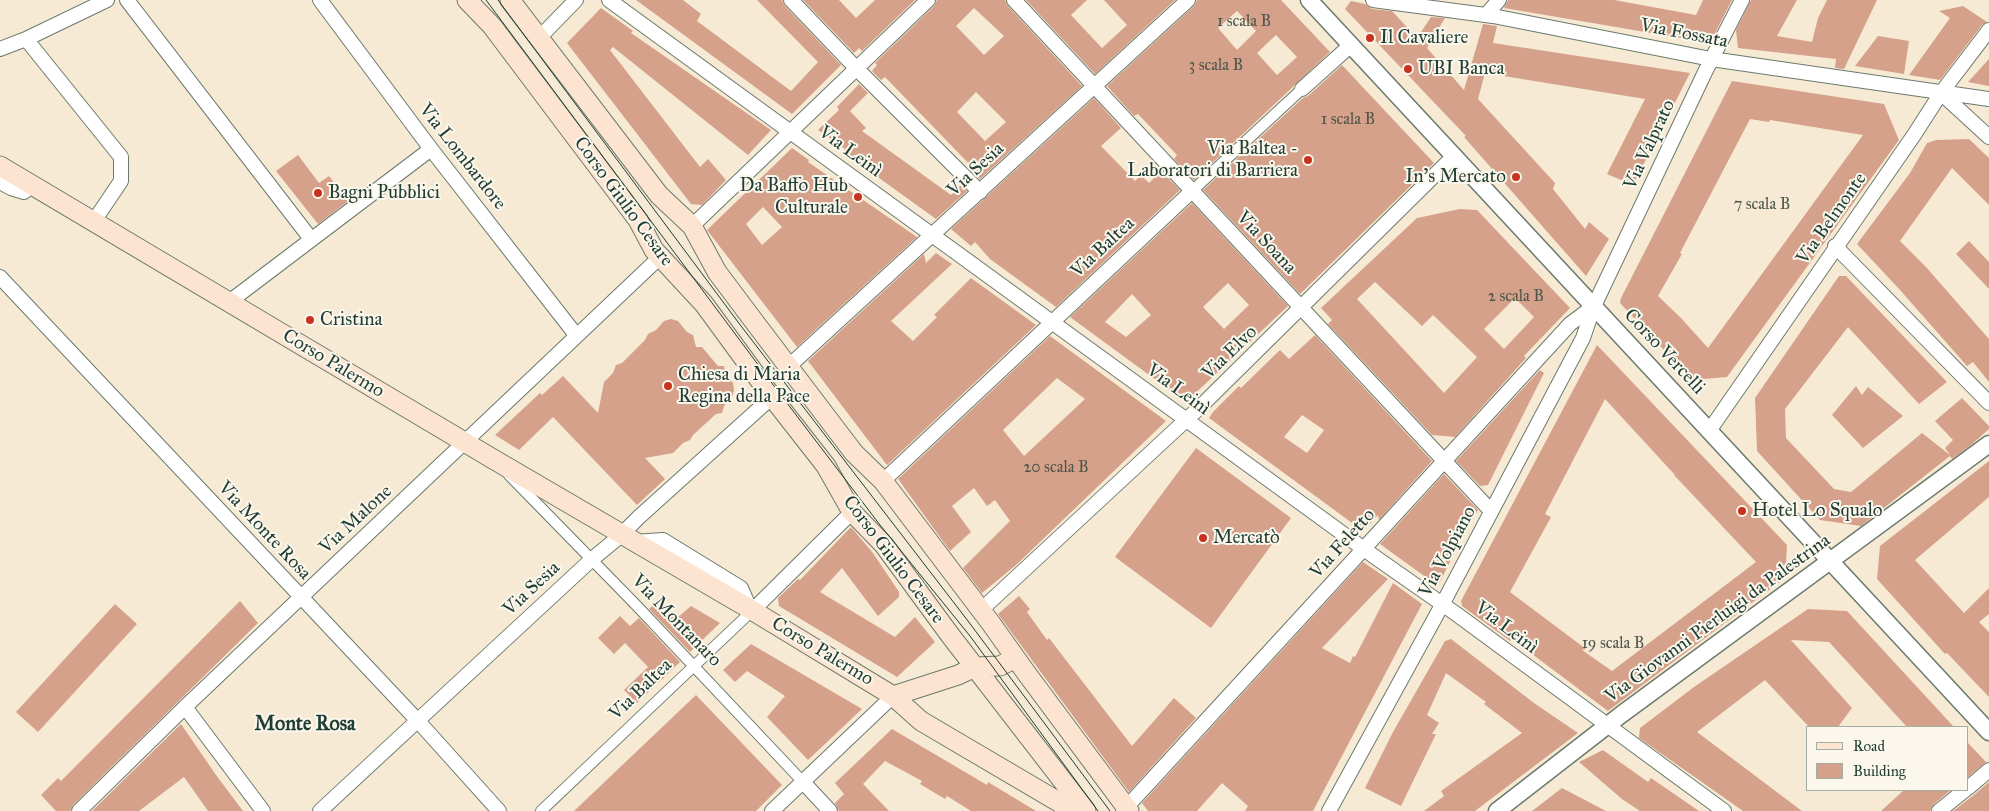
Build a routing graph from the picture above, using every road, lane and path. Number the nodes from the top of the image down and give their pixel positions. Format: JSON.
{"nodes":[{"id":1,"x":107,"y":0,"type":"edge"},
{"id":2,"x":127,"y":0,"type":"edge"},
{"id":3,"x":320,"y":0,"type":"edge"},
{"id":4,"x":467,"y":0,"type":"edge"},
{"id":5,"x":510,"y":0,"type":"edge"},
{"id":6,"x":576,"y":0,"type":"edge"},
{"id":7,"x":609,"y":0,"type":"edge"},
{"id":8,"x":791,"y":0,"type":"edge"},
{"id":9,"x":928,"y":0,"type":"edge"},
{"id":10,"x":1014,"y":0,"type":"edge"},
{"id":11,"x":1188,"y":0,"type":"edge"},
{"id":12,"x":1373,"y":0,"type":"edge"},
{"id":13,"x":1499,"y":0,"type":"edge"},
{"id":14,"x":1742,"y":0,"type":"edge"},
{"id":15,"x":1317,"y":3,"type":"edge"},
{"id":16,"x":1486,"y":15,"type":"junction"},
{"id":17,"x":1989,"y":30,"type":"edge"},
{"id":18,"x":540,"y":38,"type":"junction"},
{"id":19,"x":26,"y":39,"type":"junction"},
{"id":20,"x":1350,"y":45,"type":"junction"},
{"id":21,"x":0,"y":49,"type":"edge"},
{"id":22,"x":1711,"y":59,"type":"junction"},
{"id":23,"x":856,"y":68,"type":"junction"},
{"id":24,"x":1095,"y":86,"type":"junction"},
{"id":25,"x":1302,"y":89,"type":"joint"},
{"id":26,"x":1941,"y":92,"type":"junction"},
{"id":27,"x":1989,"y":99,"type":"edge"},
{"id":28,"x":790,"y":131,"type":"junction"},
{"id":29,"x":1989,"y":136,"type":"edge"},
{"id":30,"x":431,"y":149,"type":"junction"},
{"id":31,"x":1454,"y":156,"type":"junction"},
{"id":32,"x":0,"y":166,"type":"edge"},
{"id":33,"x":0,"y":182,"type":"edge"},
{"id":34,"x":32,"y":185,"type":"junction"},
{"id":35,"x":1192,"y":191,"type":"junction"},
{"id":36,"x":980,"y":192,"type":"junction"},
{"id":37,"x":94,"y":221,"type":"junction"},
{"id":38,"x":692,"y":226,"type":"junction"},
{"id":39,"x":933,"y":234,"type":"junction"},
{"id":40,"x":311,"y":239,"type":"junction"},
{"id":41,"x":1836,"y":246,"type":"junction"},
{"id":42,"x":660,"y":257,"type":"junction"},
{"id":43,"x":0,"y":277,"type":"edge"},
{"id":44,"x":229,"y":302,"type":"junction"},
{"id":45,"x":1594,"y":306,"type":"junction"},
{"id":46,"x":1301,"y":308,"type":"junction"},
{"id":47,"x":1053,"y":321,"type":"junction"},
{"id":48,"x":576,"y":335,"type":"junction"},
{"id":49,"x":788,"y":367,"type":"junction"},
{"id":50,"x":772,"y":397,"type":"junction"},
{"id":51,"x":1989,"y":403,"type":"edge"},
{"id":52,"x":1187,"y":419,"type":"junction"},
{"id":53,"x":1709,"y":430,"type":"junction"},
{"id":54,"x":466,"y":442,"type":"junction"},
{"id":55,"x":1989,"y":444,"type":"edge"},
{"id":56,"x":493,"y":459,"type":"junction"},
{"id":57,"x":1445,"y":461,"type":"junction"},
{"id":58,"x":883,"y":481,"type":"junction"},
{"id":59,"x":1491,"y":511,"type":"junction"},
{"id":60,"x":852,"y":512,"type":"junction"},
{"id":61,"x":628,"y":538,"type":"junction"},
{"id":62,"x":1364,"y":549,"type":"junction"},
{"id":63,"x":591,"y":560,"type":"junction"},
{"id":64,"x":1830,"y":562,"type":"junction"},
{"id":65,"x":301,"y":597,"type":"junction"},
{"id":66,"x":1442,"y":605,"type":"junction"},
{"id":67,"x":751,"y":610,"type":"junction"},
{"id":68,"x":981,"y":610,"type":"junction"},
{"id":69,"x":1015,"y":658,"type":"junction"},
{"id":70,"x":694,"y":666,"type":"junction"},
{"id":71,"x":975,"y":667,"type":"junction"},
{"id":72,"x":893,"y":696,"type":"junction"},
{"id":73,"x":185,"y":707,"type":"junction"},
{"id":74,"x":418,"y":721,"type":"junction"},
{"id":75,"x":1607,"y":726,"type":"junction"},
{"id":76,"x":1989,"y":732,"type":"edge"},
{"id":77,"x":1989,"y":770,"type":"edge"},
{"id":78,"x":803,"y":782,"type":"junction"},
{"id":79,"x":1969,"y":787,"type":"edge"},
{"id":80,"x":1964,"y":791,"type":"edge"},
{"id":81,"x":1126,"y":810,"type":"edge"},
{"id":82,"x":79,"y":811,"type":"edge"},
{"id":83,"x":262,"y":811,"type":"edge"},
{"id":84,"x":320,"y":811,"type":"edge"},
{"id":85,"x":499,"y":811,"type":"edge"},
{"id":86,"x":541,"y":811,"type":"edge"},
{"id":87,"x":772,"y":811,"type":"edge"},
{"id":88,"x":830,"y":811,"type":"edge"},
{"id":89,"x":1074,"y":811,"type":"edge"},
{"id":90,"x":1086,"y":811,"type":"edge"},
{"id":91,"x":1329,"y":811,"type":"edge"},
{"id":92,"x":1497,"y":811,"type":"edge"},
{"id":93,"x":1724,"y":811,"type":"edge"},
{"id":94,"x":1939,"y":811,"type":"edge"}],
"edges":[{"from":1,"to":19,"type":"street"},
{"from":2,"to":40,"type":"street"},
{"from":3,"to":30,"type":"street","name":"Via Lombardore"},
{"from":4,"to":42,"type":"main road","name":"Corso Giulio Cesare"},
{"from":5,"to":18,"type":"main road","name":"Corso Giulio Cesare"},
{"from":6,"to":18,"type":"street"},
{"from":7,"to":28,"type":"street","name":"Via Leinì"},
{"from":8,"to":23,"type":"street"},
{"from":9,"to":23,"type":"street"},
{"from":10,"to":24,"type":"street","name":"Via Soana"},
{"from":11,"to":24,"type":"street","name":"Via Sesia"},
{"from":12,"to":16,"type":"street","name":"Via Fossata"},
{"from":13,"to":16,"type":"street"},
{"from":14,"to":22,"type":"street","name":"Via Valprato"},
{"from":15,"to":20,"type":"street","name":"Corso Vercelli"},
{"from":16,"to":22,"type":"street","name":"Via Fossata"},
{"from":17,"to":26,"type":"street","name":"Via Belmonte"},
{"from":18,"to":38,"type":"main road","name":"Corso Giulio Cesare"},
{"from":19,"to":21,"type":"street"},
{"from":19,"to":37,"type":"street"},
{"from":20,"to":25,"type":"street","name":"Via Baltea"},
{"from":20,"to":31,"type":"street","name":"Corso Vercelli"},
{"from":22,"to":26,"type":"street","name":"Via Fossata"},
{"from":22,"to":45,"type":"street","name":"Via Valprato"},
{"from":23,"to":28,"type":"street"},
{"from":23,"to":36,"type":"street"},
{"from":24,"to":35,"type":"street","name":"Via Soana"},
{"from":24,"to":36,"type":"street","name":"Via Sesia"},
{"from":25,"to":35,"type":"street","name":"Via Baltea"},
{"from":26,"to":27,"type":"street","name":"Via Fossata"},
{"from":26,"to":29,"type":"street"},
{"from":26,"to":41,"type":"street","name":"Via Belmonte"},
{"from":28,"to":38,"type":"street"},
{"from":28,"to":39,"type":"street","name":"Via Leinì"},
{"from":30,"to":40,"type":"street"},
{"from":30,"to":48,"type":"street","name":"Via Lombardore"},
{"from":31,"to":45,"type":"street","name":"Corso Vercelli"},
{"from":31,"to":46,"type":"street","name":"Via Elvo"},
{"from":32,"to":34,"type":"main road","name":"Corso Palermo"},
{"from":33,"to":34,"type":"street"},
{"from":34,"to":37,"type":"main road","name":"Corso Palermo"},
{"from":35,"to":46,"type":"street","name":"Via Soana"},
{"from":35,"to":47,"type":"street","name":"Via Baltea"},
{"from":36,"to":39,"type":"street","name":"Via Sesia"},
{"from":37,"to":44,"type":"main road","name":"Corso Palermo"},
{"from":38,"to":49,"type":"main road","name":"Corso Giulio Cesare"},
{"from":39,"to":47,"type":"street","name":"Via Leinì"},
{"from":39,"to":49,"type":"street","name":"Via Sesia"},
{"from":40,"to":44,"type":"street"},
{"from":41,"to":51,"type":"street"},
{"from":41,"to":53,"type":"street","name":"Via Belmonte"},
{"from":42,"to":48,"type":"street","name":"Via Malone"},
{"from":42,"to":50,"type":"main road","name":"Corso Giulio Cesare"},
{"from":43,"to":65,"type":"street","name":"Via Monte Rosa"},
{"from":44,"to":54,"type":"main road","name":"Corso Palermo"},
{"from":45,"to":53,"type":"street","name":"Corso Vercelli"},
{"from":45,"to":57,"type":"street","name":"Via Feletto"},
{"from":45,"to":59,"type":"street","name":"Via Volpiano"},
{"from":46,"to":52,"type":"street","name":"Via Elvo"},
{"from":46,"to":57,"type":"street","name":"Via Soana"},
{"from":47,"to":52,"type":"street","name":"Via Leinì"},
{"from":47,"to":58,"type":"street","name":"Via Baltea"},
{"from":48,"to":54,"type":"street","name":"Via Malone"},
{"from":49,"to":58,"type":"main road","name":"Corso Giulio Cesare"},
{"from":50,"to":60,"type":"main road","name":"Corso Giulio Cesare"},
{"from":50,"to":61,"type":"street","name":"Via Sesia"},
{"from":52,"to":62,"type":"street","name":"Via Leinì"},
{"from":52,"to":68,"type":"street","name":"Via Elvo"},
{"from":53,"to":64,"type":"street","name":"Corso Vercelli"},
{"from":54,"to":56,"type":"main road","name":"Corso Palermo"},
{"from":54,"to":65,"type":"street","name":"Via Malone"},
{"from":55,"to":64,"type":"street","name":"Via Giovanni Pierluigi da Palestrina"},
{"from":56,"to":61,"type":"main road","name":"Corso Palermo"},
{"from":56,"to":63,"type":"street","name":"Via Montanaro"},
{"from":57,"to":59,"type":"street","name":"Via Soana"},
{"from":57,"to":62,"type":"street","name":"Via Feletto"},
{"from":58,"to":68,"type":"main road","name":"Corso Giulio Cesare"},
{"from":59,"to":66,"type":"street","name":"Via Volpiano"},
{"from":60,"to":67,"type":"street","name":"Via Baltea"},
{"from":60,"to":71,"type":"main road","name":"Corso Giulio Cesare"},
{"from":61,"to":63,"type":"street","name":"Via Sesia"},
{"from":61,"to":67,"type":"main road","name":"Corso Palermo"},
{"from":62,"to":66,"type":"street","name":"Via Leinì"},
{"from":62,"to":81,"type":"street","name":"Via Feletto"},
{"from":63,"to":70,"type":"street","name":"Via Montanaro"},
{"from":63,"to":74,"type":"street","name":"Via Sesia"},
{"from":64,"to":75,"type":"street","name":"Via Giovanni Pierluigi da Palestrina"},
{"from":64,"to":76,"type":"street","name":"Corso Vercelli"},
{"from":65,"to":73,"type":"street","name":"Via Malone"},
{"from":65,"to":74,"type":"street","name":"Via Monte Rosa"},
{"from":66,"to":75,"type":"street","name":"Via Leinì"},
{"from":66,"to":91,"type":"street","name":"Via Volpiano"},
{"from":67,"to":70,"type":"street","name":"Via Baltea"},
{"from":67,"to":72,"type":"main road","name":"Corso Palermo"},
{"from":68,"to":69,"type":"main road","name":"Corso Giulio Cesare"},
{"from":69,"to":71,"type":"main road"},
{"from":69,"to":81,"type":"main road","name":"Corso Giulio Cesare"},
{"from":70,"to":78,"type":"street","name":"Via Montanaro"},
{"from":70,"to":86,"type":"street","name":"Via Baltea"},
{"from":71,"to":72,"type":"main road"},
{"from":71,"to":90,"type":"main road","name":"Corso Giulio Cesare"},
{"from":72,"to":78,"type":"street"},
{"from":72,"to":89,"type":"main road","name":"Corso Palermo"},
{"from":73,"to":82,"type":"street","name":"Via Malone"},
{"from":73,"to":83,"type":"street"},
{"from":74,"to":84,"type":"street","name":"Via Sesia"},
{"from":74,"to":85,"type":"street","name":"Via Monte Rosa"},
{"from":75,"to":92,"type":"street","name":"Via Giovanni Pierluigi da Palestrina"},
{"from":75,"to":93,"type":"street","name":"Via Leinì"},
{"from":77,"to":79,"type":"street"},
{"from":78,"to":87,"type":"street"},
{"from":78,"to":88,"type":"street","name":"Via Montanaro"},
{"from":80,"to":94,"type":"street"}]}
